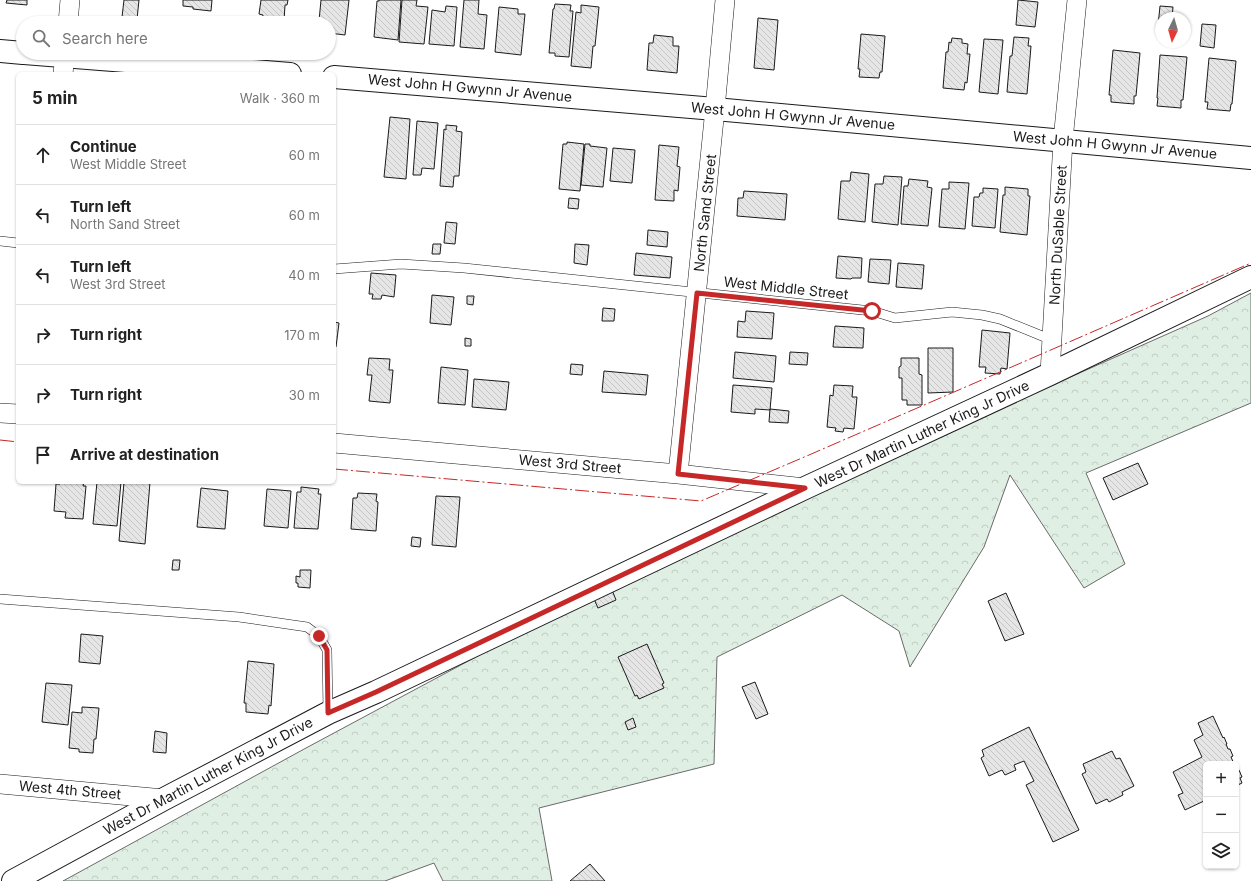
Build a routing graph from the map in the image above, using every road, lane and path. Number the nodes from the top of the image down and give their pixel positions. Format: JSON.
{"nodes":[{"id":1,"x":70,"y":0,"type":"edge"},
{"id":2,"x":725,"y":0,"type":"edge"},
{"id":3,"x":1077,"y":0,"type":"edge"},
{"id":4,"x":69,"y":16,"type":"edge"},
{"id":5,"x":0,"y":51,"type":"edge"},
{"id":6,"x":16,"y":52,"type":"edge"},
{"id":7,"x":64,"y":61,"type":"edge"},
{"id":8,"x":255,"y":72,"type":"edge"},
{"id":9,"x":336,"y":77,"type":"edge"},
{"id":10,"x":715,"y":109,"type":"junction"},
{"id":11,"x":1063,"y":140,"type":"junction"},
{"id":12,"x":1251,"y":158,"type":"edge"},
{"id":13,"x":0,"y":241,"type":"edge"},
{"id":14,"x":16,"y":243,"type":"edge"},
{"id":15,"x":336,"y":269,"type":"edge"},
{"id":16,"x":1251,"y":276,"type":"edge"},
{"id":17,"x":697,"y":293,"type":"junction"},
{"id":18,"x":1052,"y":340,"type":"junction"},
{"id":19,"x":1050,"y":374,"type":"junction"},
{"id":20,"x":0,"y":413,"type":"edge"},
{"id":21,"x":16,"y":414,"type":"edge"},
{"id":22,"x":336,"y":443,"type":"edge"},
{"id":23,"x":678,"y":474,"type":"junction"},
{"id":24,"x":805,"y":488,"type":"junction"},
{"id":25,"x":0,"y":599,"type":"edge"},
{"id":26,"x":328,"y":713,"type":"junction"},
{"id":27,"x":0,"y":784,"type":"edge"},
{"id":28,"x":164,"y":798,"type":"junction"},
{"id":29,"x":13,"y":881,"type":"edge"}],
"edges":[{"from":1,"to":4,"type":"street"},
{"from":2,"to":10,"type":"street","name":"North Sand Street"},
{"from":3,"to":11,"type":"street","name":"North DuSable Street"},
{"from":5,"to":6,"type":"street"},
{"from":7,"to":8,"type":"street"},
{"from":9,"to":10,"type":"street","name":"West John H Gwynn Jr Avenue"},
{"from":10,"to":11,"type":"street","name":"West John H Gwynn Jr Avenue"},
{"from":10,"to":17,"type":"street","name":"North Sand Street"},
{"from":11,"to":12,"type":"street","name":"West John H Gwynn Jr Avenue"},
{"from":11,"to":18,"type":"street","name":"North DuSable Street"},
{"from":13,"to":14,"type":"lane"},
{"from":15,"to":17,"type":"lane","name":"West Middle Street"},
{"from":16,"to":19,"type":"street","name":"West Dr Martin Luther King Jr Drive"},
{"from":17,"to":18,"type":"lane","name":"West Middle Street"},
{"from":17,"to":23,"type":"street","name":"North Sand Street"},
{"from":18,"to":19,"type":"street","name":"North DuSable Street"},
{"from":19,"to":24,"type":"street","name":"West Dr Martin Luther King Jr Drive"},
{"from":20,"to":21,"type":"street"},
{"from":22,"to":23,"type":"street","name":"West 3rd Street"},
{"from":23,"to":24,"type":"street","name":"West 3rd Street"},
{"from":24,"to":26,"type":"street","name":"West Dr Martin Luther King Jr Drive"},
{"from":25,"to":26,"type":"lane"},
{"from":26,"to":28,"type":"street","name":"West Dr Martin Luther King Jr Drive"},
{"from":27,"to":28,"type":"street","name":"West 4th Street"},
{"from":28,"to":29,"type":"street","name":"West Dr Martin Luther King Jr Drive"}]}
